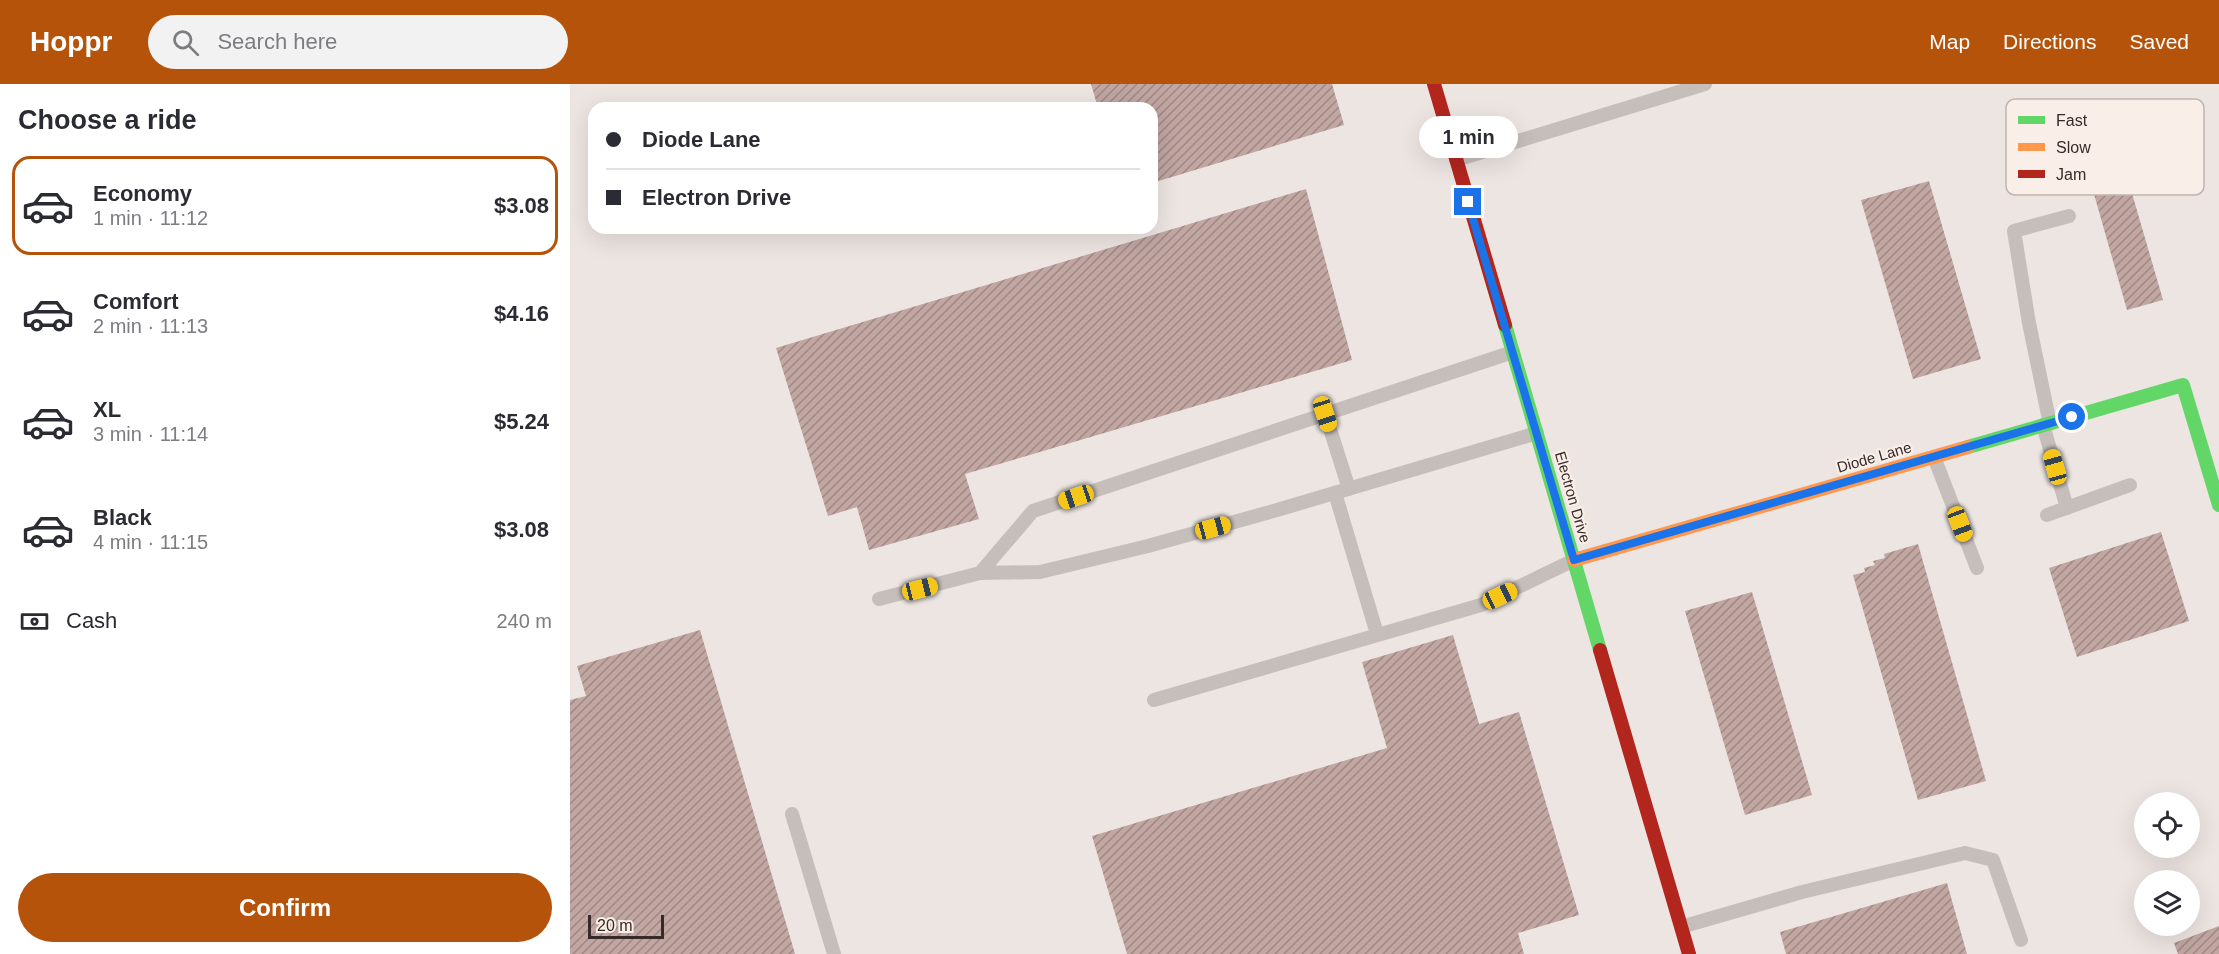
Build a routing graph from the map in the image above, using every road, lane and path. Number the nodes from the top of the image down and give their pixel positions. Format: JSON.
{"nodes":[{"id":1,"x":1434,"y":84,"type":"edge"},
{"id":2,"x":1705,"y":84,"type":"edge"},
{"id":3,"x":1456,"y":160,"type":"junction"},
{"id":4,"x":2069,"y":216,"type":"dead end"},
{"id":5,"x":1513,"y":352,"type":"junction"},
{"id":6,"x":1325,"y":414,"type":"junction"},
{"id":7,"x":2047,"y":425,"type":"junction"},
{"id":8,"x":1537,"y":433,"type":"junction"},
{"id":9,"x":1934,"y":457,"type":"junction"},
{"id":10,"x":2130,"y":485,"type":"dead end"},
{"id":11,"x":1342,"y":491,"type":"junction"},
{"id":12,"x":2219,"y":505,"type":"edge"},
{"id":13,"x":2067,"y":508,"type":"junction"},
{"id":14,"x":2047,"y":515,"type":"dead end"},
{"id":15,"x":1574,"y":560,"type":"junction"},
{"id":16,"x":1977,"y":568,"type":"dead end"},
{"id":17,"x":980,"y":573,"type":"junction"},
{"id":18,"x":879,"y":599,"type":"dead end"},
{"id":19,"x":1377,"y":634,"type":"junction"},
{"id":20,"x":1154,"y":700,"type":"dead end"},
{"id":21,"x":792,"y":814,"type":"dead end"},
{"id":22,"x":1682,"y":927,"type":"junction"},
{"id":23,"x":2022,"y":940,"type":"dead end"},
{"id":24,"x":834,"y":954,"type":"edge"},
{"id":25,"x":1689,"y":954,"type":"edge"}],
"edges":[{"from":1,"to":3,"type":"street","name":"Electron Drive"},
{"from":2,"to":3,"type":"lane"},
{"from":3,"to":5,"type":"street","name":"Electron Drive"},
{"from":4,"to":7,"type":"lane"},
{"from":5,"to":6,"type":"lane"},
{"from":5,"to":8,"type":"street","name":"Electron Drive"},
{"from":6,"to":11,"type":"lane"},
{"from":6,"to":17,"type":"lane"},
{"from":7,"to":9,"type":"street","name":"Diode Lane"},
{"from":7,"to":12,"type":"street","name":"Diode Lane"},
{"from":7,"to":13,"type":"lane"},
{"from":8,"to":11,"type":"lane"},
{"from":8,"to":15,"type":"street","name":"Electron Drive"},
{"from":9,"to":15,"type":"street","name":"Diode Lane"},
{"from":9,"to":16,"type":"lane"},
{"from":10,"to":13,"type":"lane"},
{"from":11,"to":17,"type":"lane"},
{"from":11,"to":19,"type":"lane"},
{"from":13,"to":14,"type":"lane"},
{"from":15,"to":19,"type":"lane"},
{"from":15,"to":22,"type":"street","name":"Electron Drive"},
{"from":17,"to":18,"type":"lane"},
{"from":19,"to":20,"type":"lane"},
{"from":21,"to":24,"type":"lane"},
{"from":22,"to":23,"type":"lane"},
{"from":22,"to":25,"type":"street","name":"Electron Drive"}]}
